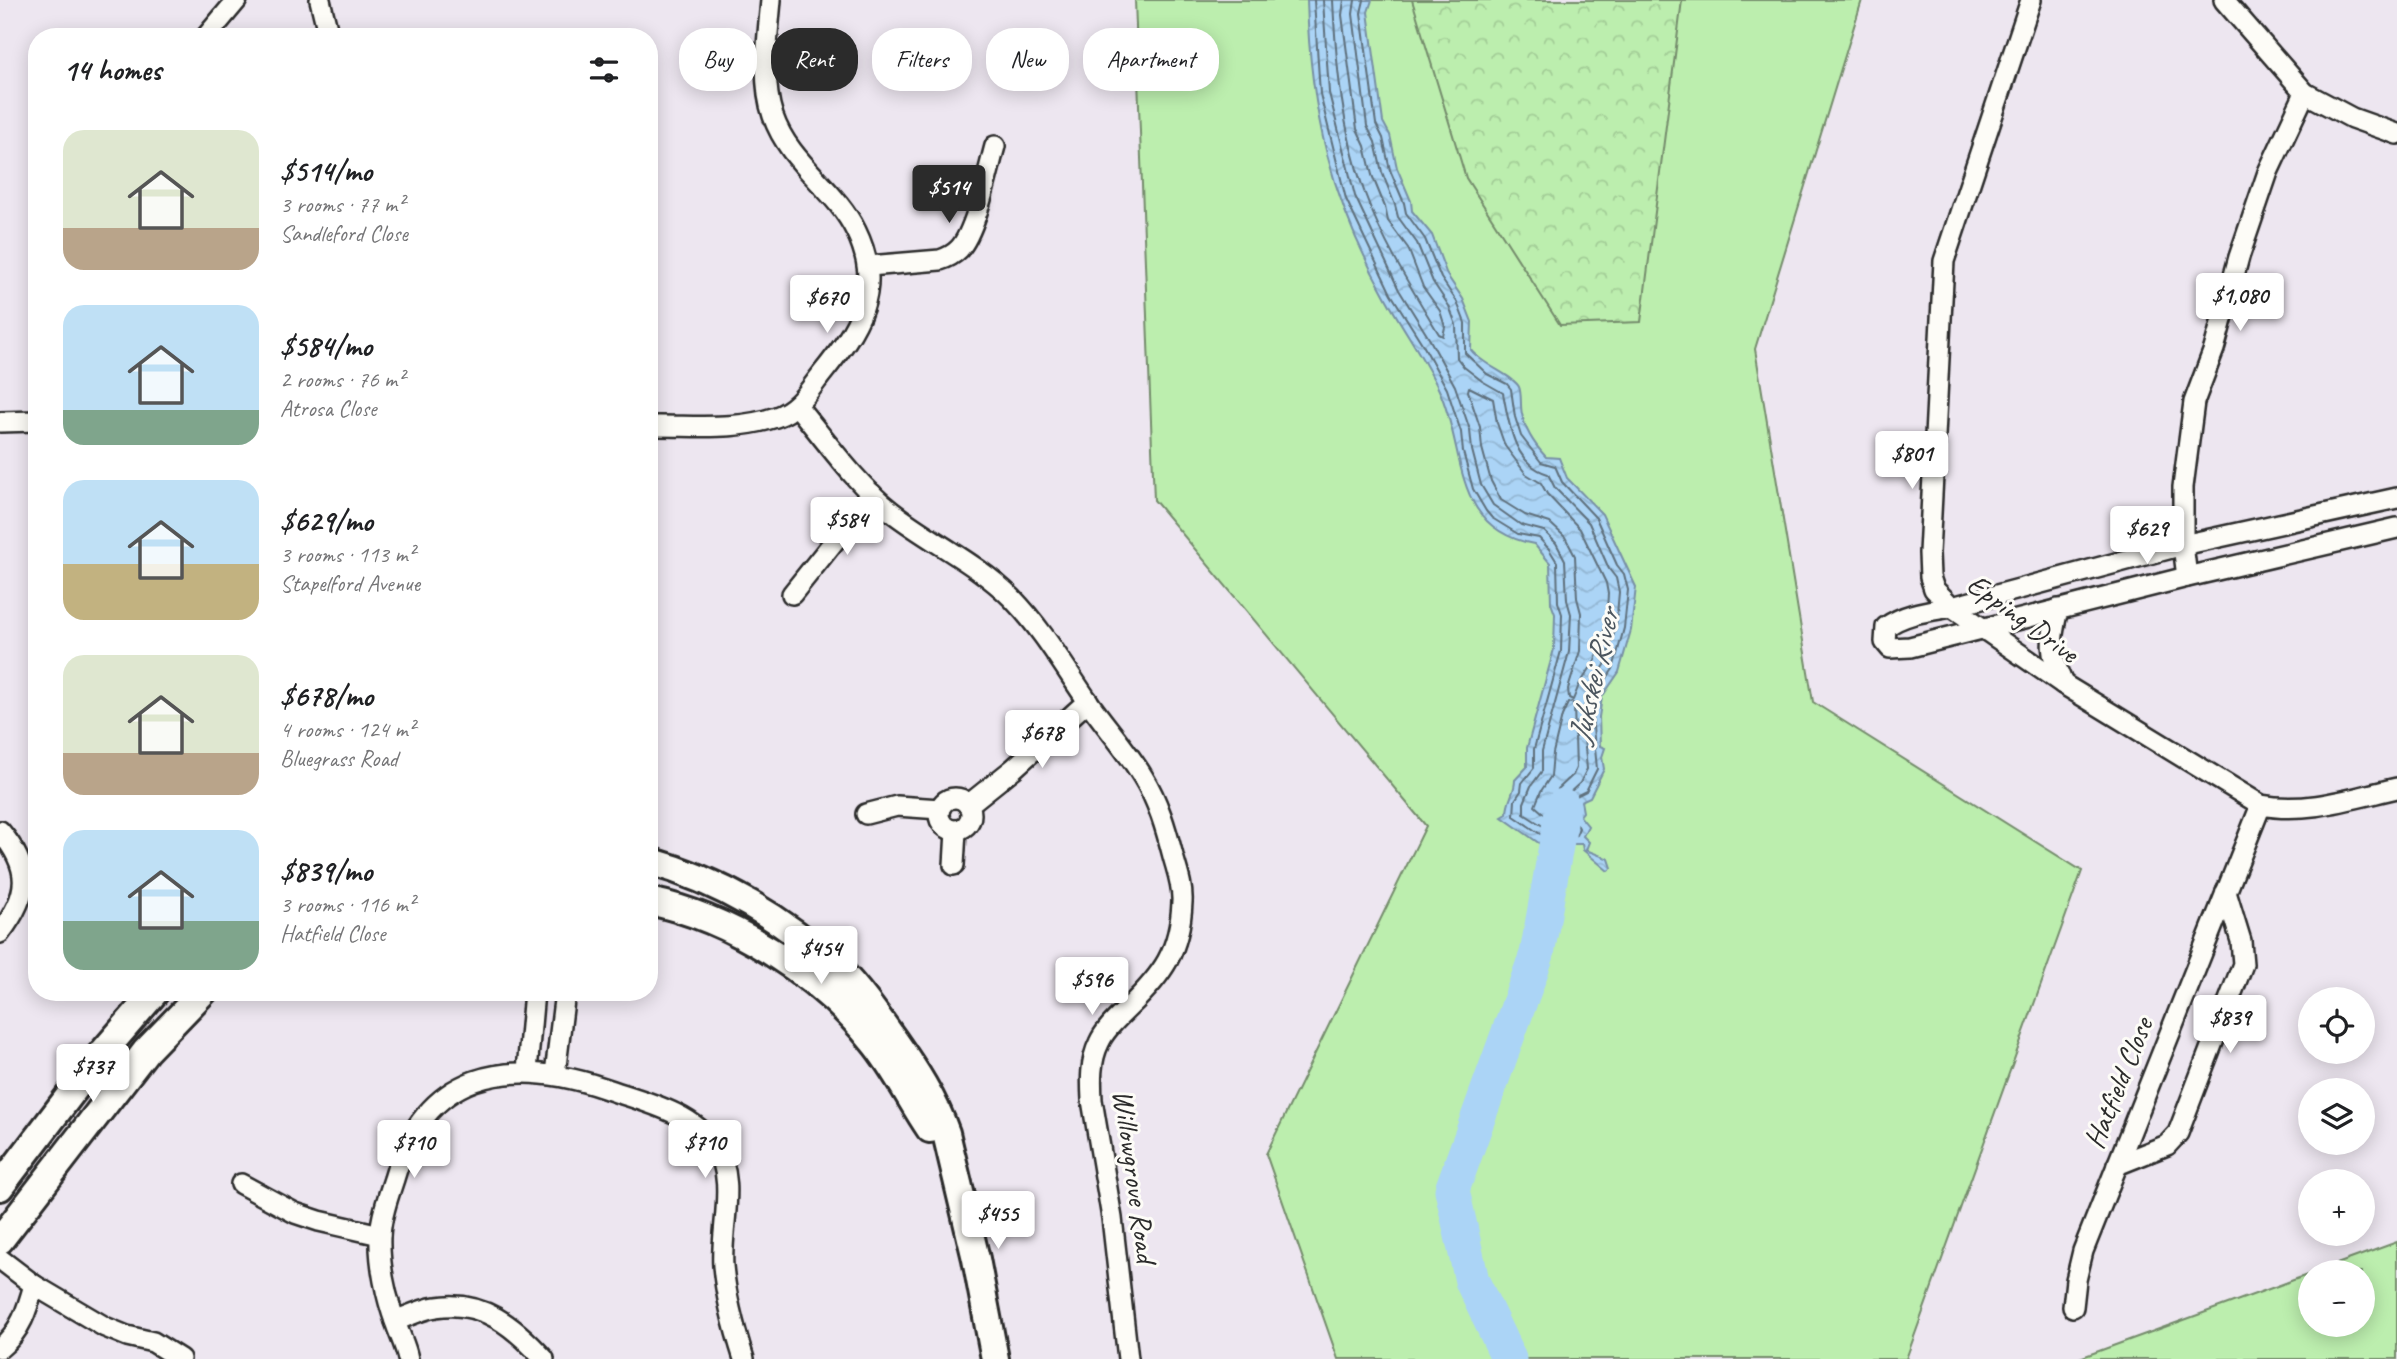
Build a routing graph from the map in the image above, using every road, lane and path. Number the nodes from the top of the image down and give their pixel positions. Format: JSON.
{"nodes":[{"id":1,"x":237,"y":0,"type":"edge"},
{"id":2,"x":320,"y":0,"type":"edge"},
{"id":3,"x":771,"y":0,"type":"edge"},
{"id":4,"x":2031,"y":0,"type":"edge"},
{"id":5,"x":2224,"y":0,"type":"edge"},
{"id":6,"x":214,"y":28,"type":"edge"},
{"id":7,"x":327,"y":28,"type":"edge"},
{"id":8,"x":2305,"y":93,"type":"junction"},
{"id":9,"x":2397,"y":134,"type":"edge"},
{"id":10,"x":995,"y":146,"type":"dead end"},
{"id":11,"x":869,"y":266,"type":"junction"},
{"id":12,"x":797,"y":406,"type":"junction"},
{"id":13,"x":28,"y":421,"type":"edge"},
{"id":14,"x":0,"y":422,"type":"edge"},
{"id":15,"x":658,"y":426,"type":"edge"},
{"id":16,"x":872,"y":494,"type":"junction"},
{"id":17,"x":2397,"y":498,"type":"edge"},
{"id":18,"x":2397,"y":528,"type":"edge"},
{"id":19,"x":2183,"y":545,"type":"junction"},
{"id":20,"x":2187,"y":576,"type":"junction"},
{"id":21,"x":792,"y":594,"type":"dead end"},
{"id":22,"x":1952,"y":607,"type":"junction"},
{"id":23,"x":2058,"y":609,"type":"junction"},
{"id":24,"x":1982,"y":629,"type":"junction"},
{"id":25,"x":2063,"y":684,"type":"junction"},
{"id":26,"x":1088,"y":701,"type":"junction"},
{"id":27,"x":2397,"y":788,"type":"edge"},
{"id":28,"x":968,"y":805,"type":"junction"},
{"id":29,"x":2261,"y":805,"type":"junction"},
{"id":30,"x":940,"y":809,"type":"junction"},
{"id":31,"x":866,"y":814,"type":"dead end"},
{"id":32,"x":0,"y":831,"type":"edge"},
{"id":33,"x":957,"y":831,"type":"junction"},
{"id":34,"x":658,"y":864,"type":"edge"},
{"id":35,"x":954,"y":865,"type":"dead end"},
{"id":36,"x":2226,"y":892,"type":"junction"},
{"id":37,"x":658,"y":903,"type":"edge"},
{"id":38,"x":0,"y":933,"type":"edge"},
{"id":39,"x":147,"y":1001,"type":"edge"},
{"id":40,"x":194,"y":1001,"type":"edge"},
{"id":41,"x":533,"y":1001,"type":"edge"},
{"id":42,"x":564,"y":1001,"type":"edge"},
{"id":43,"x":527,"y":1072,"type":"junction"},
{"id":44,"x":555,"y":1074,"type":"junction"},
{"id":45,"x":950,"y":1156,"type":"junction"},
{"id":46,"x":2117,"y":1166,"type":"junction"},
{"id":47,"x":241,"y":1184,"type":"dead end"},
{"id":48,"x":0,"y":1187,"type":"edge"},
{"id":49,"x":380,"y":1235,"type":"junction"},
{"id":50,"x":0,"y":1240,"type":"edge"},
{"id":51,"x":0,"y":1259,"type":"edge"},
{"id":52,"x":34,"y":1285,"type":"junction"},
{"id":53,"x":2073,"y":1307,"type":"dead end"},
{"id":54,"x":395,"y":1321,"type":"junction"},
{"id":55,"x":0,"y":1348,"type":"edge"},
{"id":56,"x":180,"y":1359,"type":"edge"},
{"id":57,"x":408,"y":1359,"type":"edge"},
{"id":58,"x":544,"y":1359,"type":"edge"},
{"id":59,"x":744,"y":1359,"type":"edge"},
{"id":60,"x":995,"y":1359,"type":"edge"},
{"id":61,"x":1128,"y":1359,"type":"edge"}],
"edges":[{"from":1,"to":6,"type":"street"},
{"from":2,"to":7,"type":"street"},
{"from":3,"to":11,"type":"street"},
{"from":4,"to":22,"type":"street","name":"Epping Drive"},
{"from":5,"to":8,"type":"street"},
{"from":8,"to":9,"type":"street"},
{"from":8,"to":19,"type":"street"},
{"from":10,"to":11,"type":"street"},
{"from":11,"to":12,"type":"street"},
{"from":12,"to":15,"type":"street"},
{"from":12,"to":16,"type":"street","name":"Willowgrove Road"},
{"from":13,"to":14,"type":"street"},
{"from":16,"to":21,"type":"street"},
{"from":16,"to":26,"type":"street","name":"Willowgrove Road"},
{"from":17,"to":19,"type":"street"},
{"from":18,"to":20,"type":"street"},
{"from":19,"to":20,"type":"street"},
{"from":19,"to":22,"type":"street"},
{"from":20,"to":23,"type":"street"},
{"from":22,"to":24,"type":"street","name":"Epping Drive"},
{"from":22,"to":24,"type":"street"},
{"from":23,"to":24,"type":"street"},
{"from":23,"to":25,"type":"street"},
{"from":24,"to":25,"type":"street","name":"Epping Drive"},
{"from":25,"to":29,"type":"street","name":"Epping Drive"},
{"from":26,"to":28,"type":"street"},
{"from":26,"to":61,"type":"street","name":"Willowgrove Road"},
{"from":27,"to":29,"type":"street","name":"Epping Drive"},
{"from":28,"to":30,"type":"street"},
{"from":28,"to":33,"type":"street"},
{"from":29,"to":36,"type":"street","name":"Hatfield Close"},
{"from":30,"to":31,"type":"street"},
{"from":30,"to":33,"type":"street"},
{"from":32,"to":38,"type":"street"},
{"from":33,"to":35,"type":"street"},
{"from":34,"to":45,"type":"street"},
{"from":36,"to":46,"type":"street","name":"Hatfield Close"},
{"from":36,"to":46,"type":"street"},
{"from":37,"to":45,"type":"street"},
{"from":39,"to":48,"type":"street"},
{"from":40,"to":50,"type":"street"},
{"from":41,"to":43,"type":"street"},
{"from":42,"to":44,"type":"street"},
{"from":43,"to":44,"type":"street"},
{"from":43,"to":49,"type":"street"},
{"from":44,"to":59,"type":"street"},
{"from":45,"to":60,"type":"street"},
{"from":46,"to":53,"type":"street","name":"Hatfield Close"},
{"from":47,"to":49,"type":"street"},
{"from":49,"to":54,"type":"street"},
{"from":51,"to":52,"type":"street"},
{"from":52,"to":55,"type":"street"},
{"from":52,"to":56,"type":"street"},
{"from":54,"to":57,"type":"street"},
{"from":54,"to":58,"type":"street"}]}
